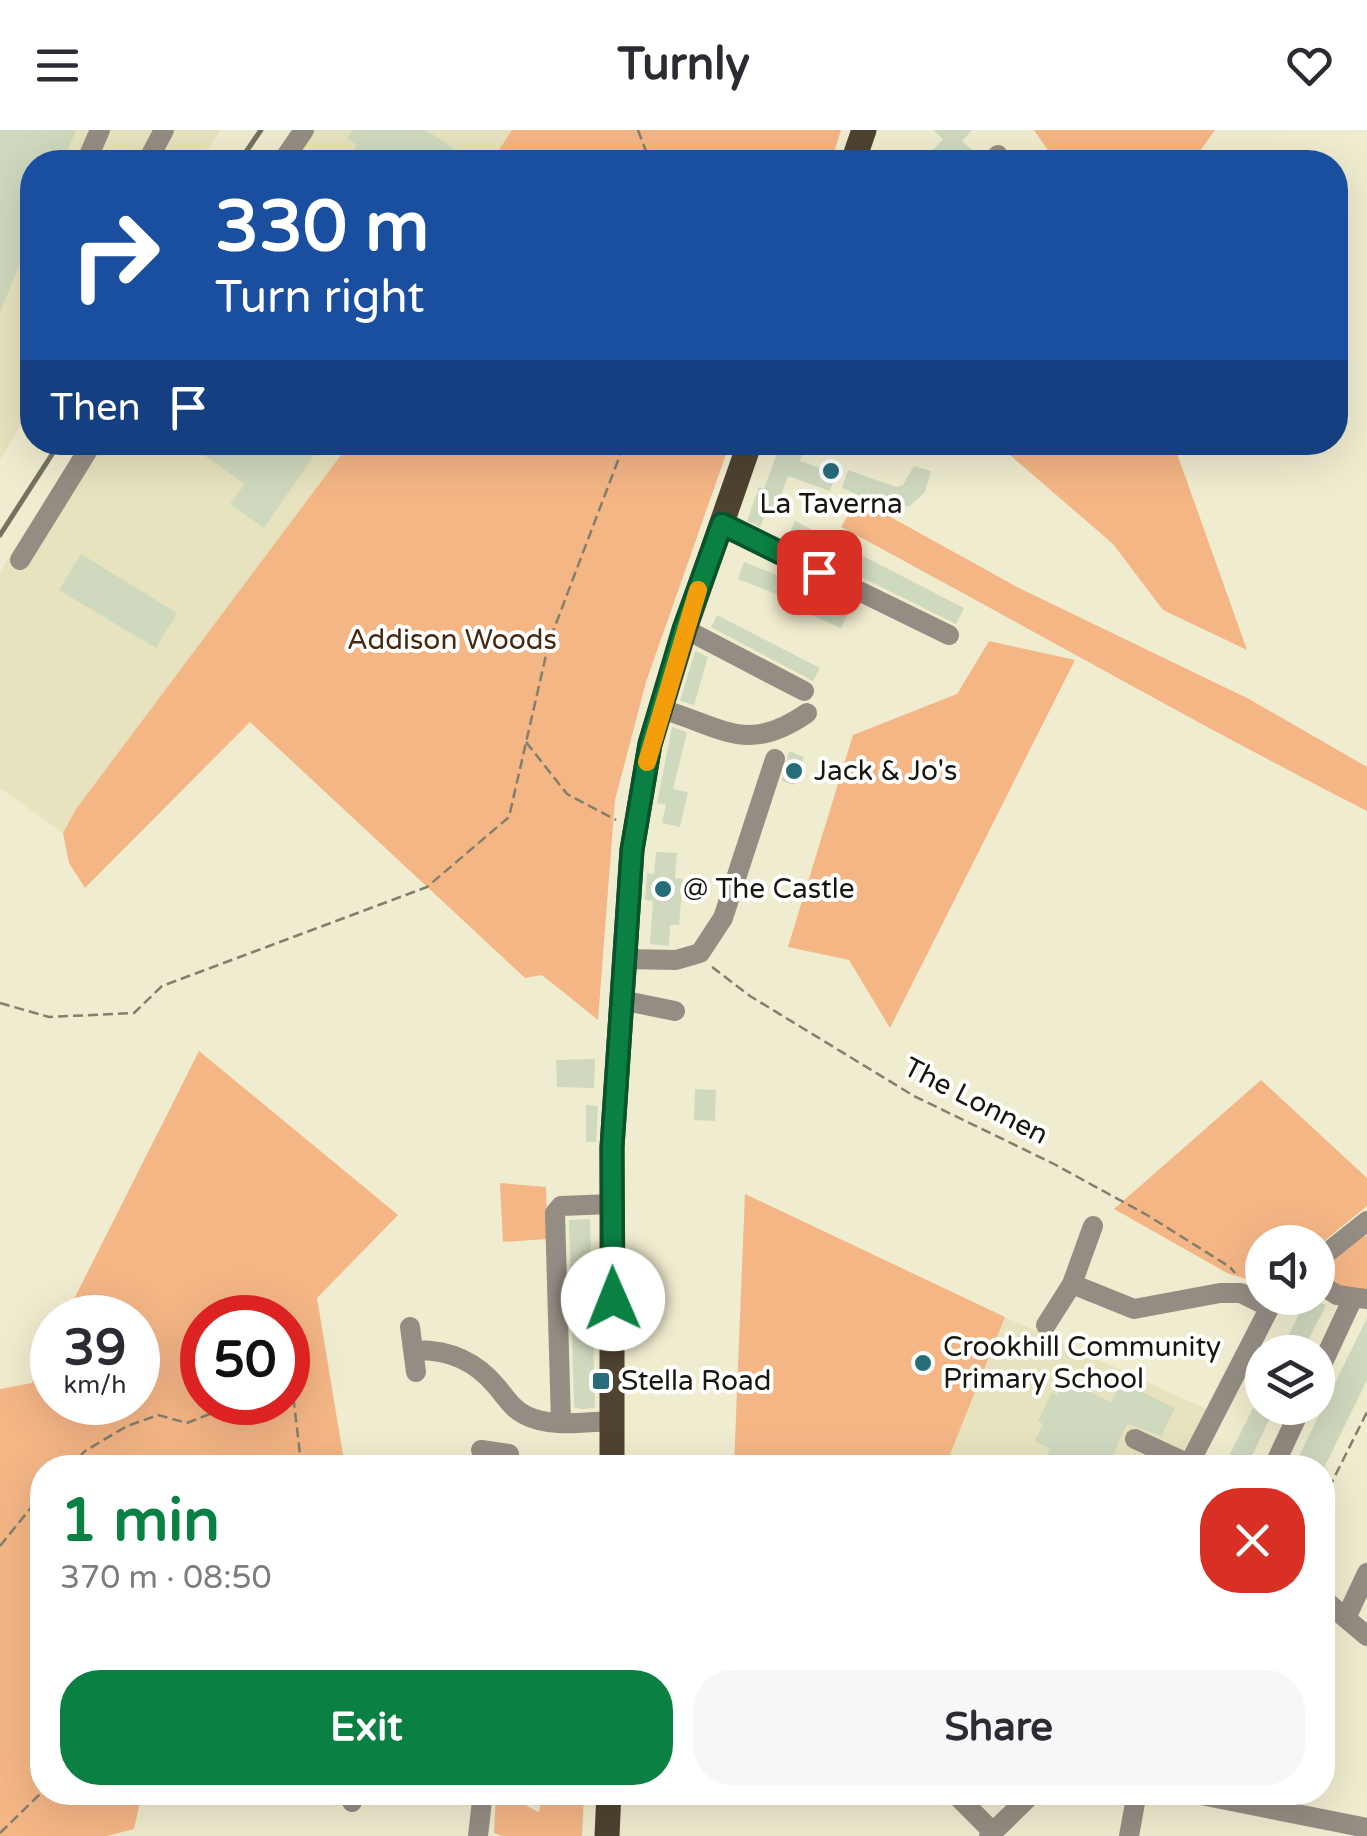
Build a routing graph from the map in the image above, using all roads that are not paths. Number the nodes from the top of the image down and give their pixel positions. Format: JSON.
{"nodes":[{"id":1,"x":85,"y":455,"type":"edge"},
{"id":2,"x":746,"y":455,"type":"edge"},
{"id":3,"x":722,"y":524,"type":"junction"},
{"id":4,"x":20,"y":560,"type":"dead end"},
{"id":5,"x":684,"y":629,"type":"junction"},
{"id":6,"x":949,"y":635,"type":"dead end"},
{"id":7,"x":661,"y":709,"type":"junction"},
{"id":8,"x":775,"y":759,"type":"dead end"},
{"id":9,"x":624,"y":959,"type":"junction"},
{"id":10,"x":621,"y":1000,"type":"junction"},
{"id":11,"x":676,"y":1011,"type":"dead end"},
{"id":12,"x":612,"y":1204,"type":"junction"},
{"id":13,"x":1367,"y":1221,"type":"edge"},
{"id":14,"x":1092,"y":1226,"type":"dead end"},
{"id":15,"x":1335,"y":1246,"type":"edge"},
{"id":16,"x":1072,"y":1284,"type":"junction"},
{"id":17,"x":1245,"y":1294,"type":"edge"},
{"id":18,"x":1335,"y":1295,"type":"edge"},
{"id":19,"x":1360,"y":1299,"type":"edge"},
{"id":20,"x":1264,"y":1315,"type":"edge"},
{"id":21,"x":1046,"y":1325,"type":"dead end"},
{"id":22,"x":410,"y":1327,"type":"dead end"},
{"id":23,"x":1335,"y":1343,"type":"edge"},
{"id":24,"x":612,"y":1421,"type":"junction"},
{"id":25,"x":561,"y":1422,"type":"junction"},
{"id":26,"x":1294,"y":1425,"type":"edge"},
{"id":27,"x":1135,"y":1439,"type":"dead end"},
{"id":28,"x":480,"y":1450,"type":"dead end"},
{"id":29,"x":508,"y":1455,"type":"edge"},
{"id":30,"x":612,"y":1455,"type":"edge"},
{"id":31,"x":1166,"y":1455,"type":"edge"},
{"id":32,"x":1194,"y":1455,"type":"edge"},
{"id":33,"x":1279,"y":1455,"type":"edge"},
{"id":34,"x":1367,"y":1573,"type":"edge"},
{"id":35,"x":1335,"y":1609,"type":"edge"},
{"id":36,"x":1346,"y":1618,"type":"junction"},
{"id":37,"x":1367,"y":1636,"type":"edge"},
{"id":38,"x":482,"y":1805,"type":"edge"},
{"id":39,"x":608,"y":1805,"type":"edge"},
{"id":40,"x":965,"y":1805,"type":"edge"},
{"id":41,"x":1021,"y":1805,"type":"edge"},
{"id":42,"x":1136,"y":1805,"type":"edge"},
{"id":43,"x":1273,"y":1805,"type":"edge"},
{"id":44,"x":1367,"y":1828,"type":"edge"},
{"id":45,"x":479,"y":1830,"type":"edge"},
{"id":46,"x":991,"y":1834,"type":"edge"},
{"id":47,"x":607,"y":1836,"type":"edge"},
{"id":48,"x":1130,"y":1836,"type":"edge"}],
"edges":[{"from":1,"to":4,"type":"street"},
{"from":2,"to":3,"type":"main road"},
{"from":3,"to":5,"type":"main road"},
{"from":3,"to":6,"type":"street"},
{"from":5,"to":7,"type":"main road"},
{"from":5,"to":7,"type":"street"},
{"from":7,"to":9,"type":"main road"},
{"from":8,"to":9,"type":"street"},
{"from":9,"to":10,"type":"main road"},
{"from":10,"to":11,"type":"street"},
{"from":10,"to":12,"type":"main road"},
{"from":12,"to":24,"type":"main road"},
{"from":12,"to":25,"type":"street"},
{"from":13,"to":15,"type":"street"},
{"from":14,"to":16,"type":"street"},
{"from":16,"to":17,"type":"street"},
{"from":16,"to":21,"type":"street"},
{"from":18,"to":19,"type":"street"},
{"from":19,"to":23,"type":"street"},
{"from":20,"to":32,"type":"street"},
{"from":22,"to":25,"type":"street"},
{"from":24,"to":25,"type":"street"},
{"from":24,"to":30,"type":"main road"},
{"from":26,"to":33,"type":"street"},
{"from":27,"to":31,"type":"street"},
{"from":28,"to":29,"type":"street"},
{"from":34,"to":36,"type":"street"},
{"from":35,"to":36,"type":"street"},
{"from":36,"to":37,"type":"street"},
{"from":38,"to":45,"type":"street"},
{"from":39,"to":47,"type":"main road"},
{"from":40,"to":46,"type":"street"},
{"from":41,"to":46,"type":"street"},
{"from":42,"to":48,"type":"street"},
{"from":43,"to":44,"type":"street"}]}
